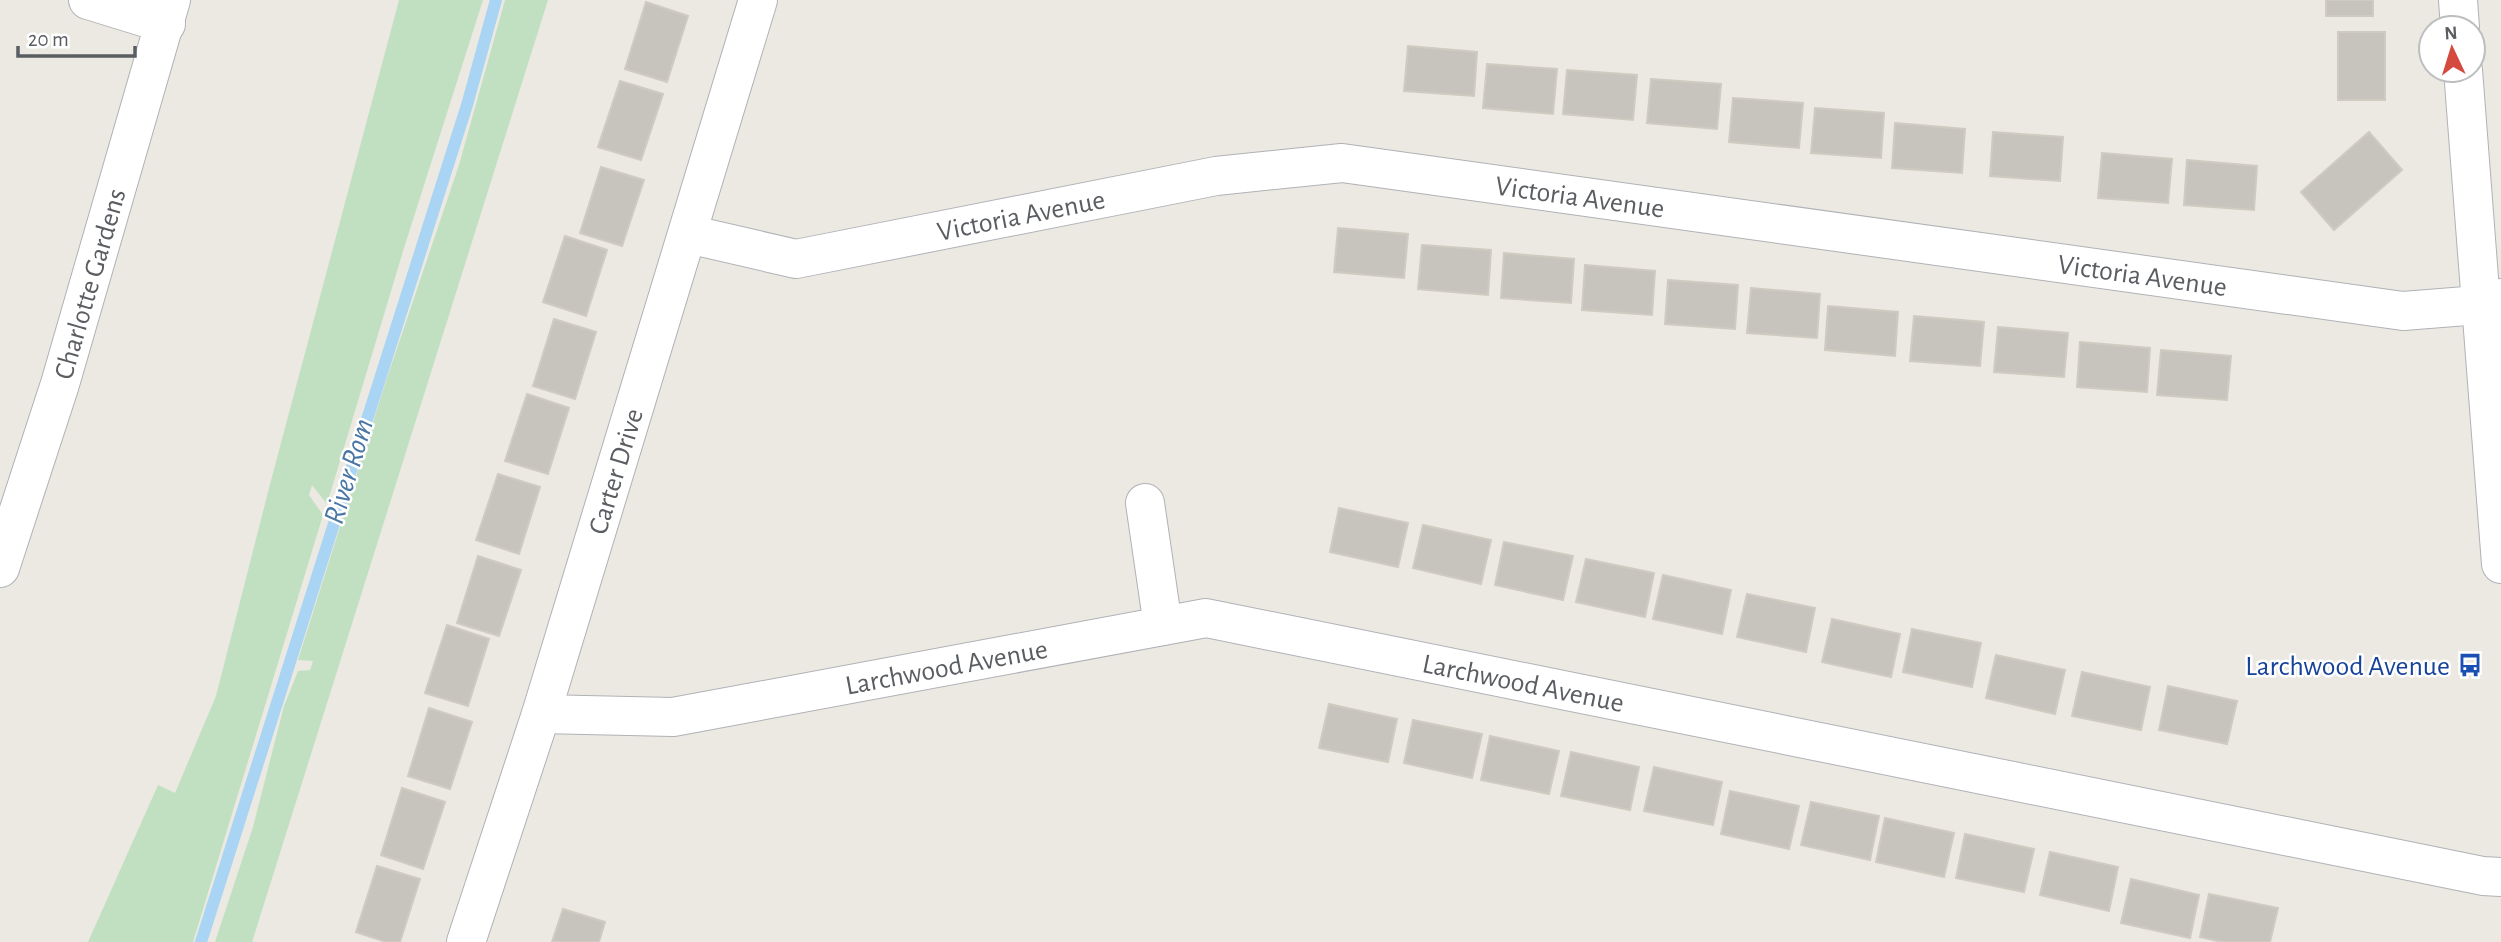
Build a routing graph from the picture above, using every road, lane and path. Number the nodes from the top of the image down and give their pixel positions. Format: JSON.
{"nodes":[{"id":1,"x":88,"y":0,"type":"edge"},
{"id":2,"x":758,"y":0,"type":"edge"},
{"id":3,"x":168,"y":12,"type":"edge"},
{"id":4,"x":2465,"y":84,"type":"edge"},
{"id":5,"x":688,"y":234,"type":"junction"},
{"id":6,"x":2490,"y":301,"type":"edge"},
{"id":7,"x":1145,"y":503,"type":"dead end"},
{"id":8,"x":2501,"y":564,"type":"edge"},
{"id":9,"x":0,"y":568,"type":"edge"},
{"id":10,"x":1163,"y":626,"type":"junction"},
{"id":11,"x":541,"y":714,"type":"junction"},
{"id":12,"x":2501,"y":877,"type":"edge"},
{"id":13,"x":466,"y":942,"type":"edge"}],
"edges":[{"from":1,"to":3,"type":"street"},
{"from":2,"to":5,"type":"street","name":"Carter Drive"},
{"from":3,"to":9,"type":"street","name":"Charlotte Gardens"},
{"from":4,"to":6,"type":"street"},
{"from":5,"to":6,"type":"street","name":"Victoria Avenue"},
{"from":5,"to":11,"type":"street","name":"Carter Drive"},
{"from":6,"to":8,"type":"street"},
{"from":7,"to":10,"type":"street"},
{"from":10,"to":11,"type":"street","name":"Larchwood Avenue"},
{"from":10,"to":12,"type":"street","name":"Larchwood Avenue"},
{"from":11,"to":13,"type":"street","name":"Carter Drive"}]}
